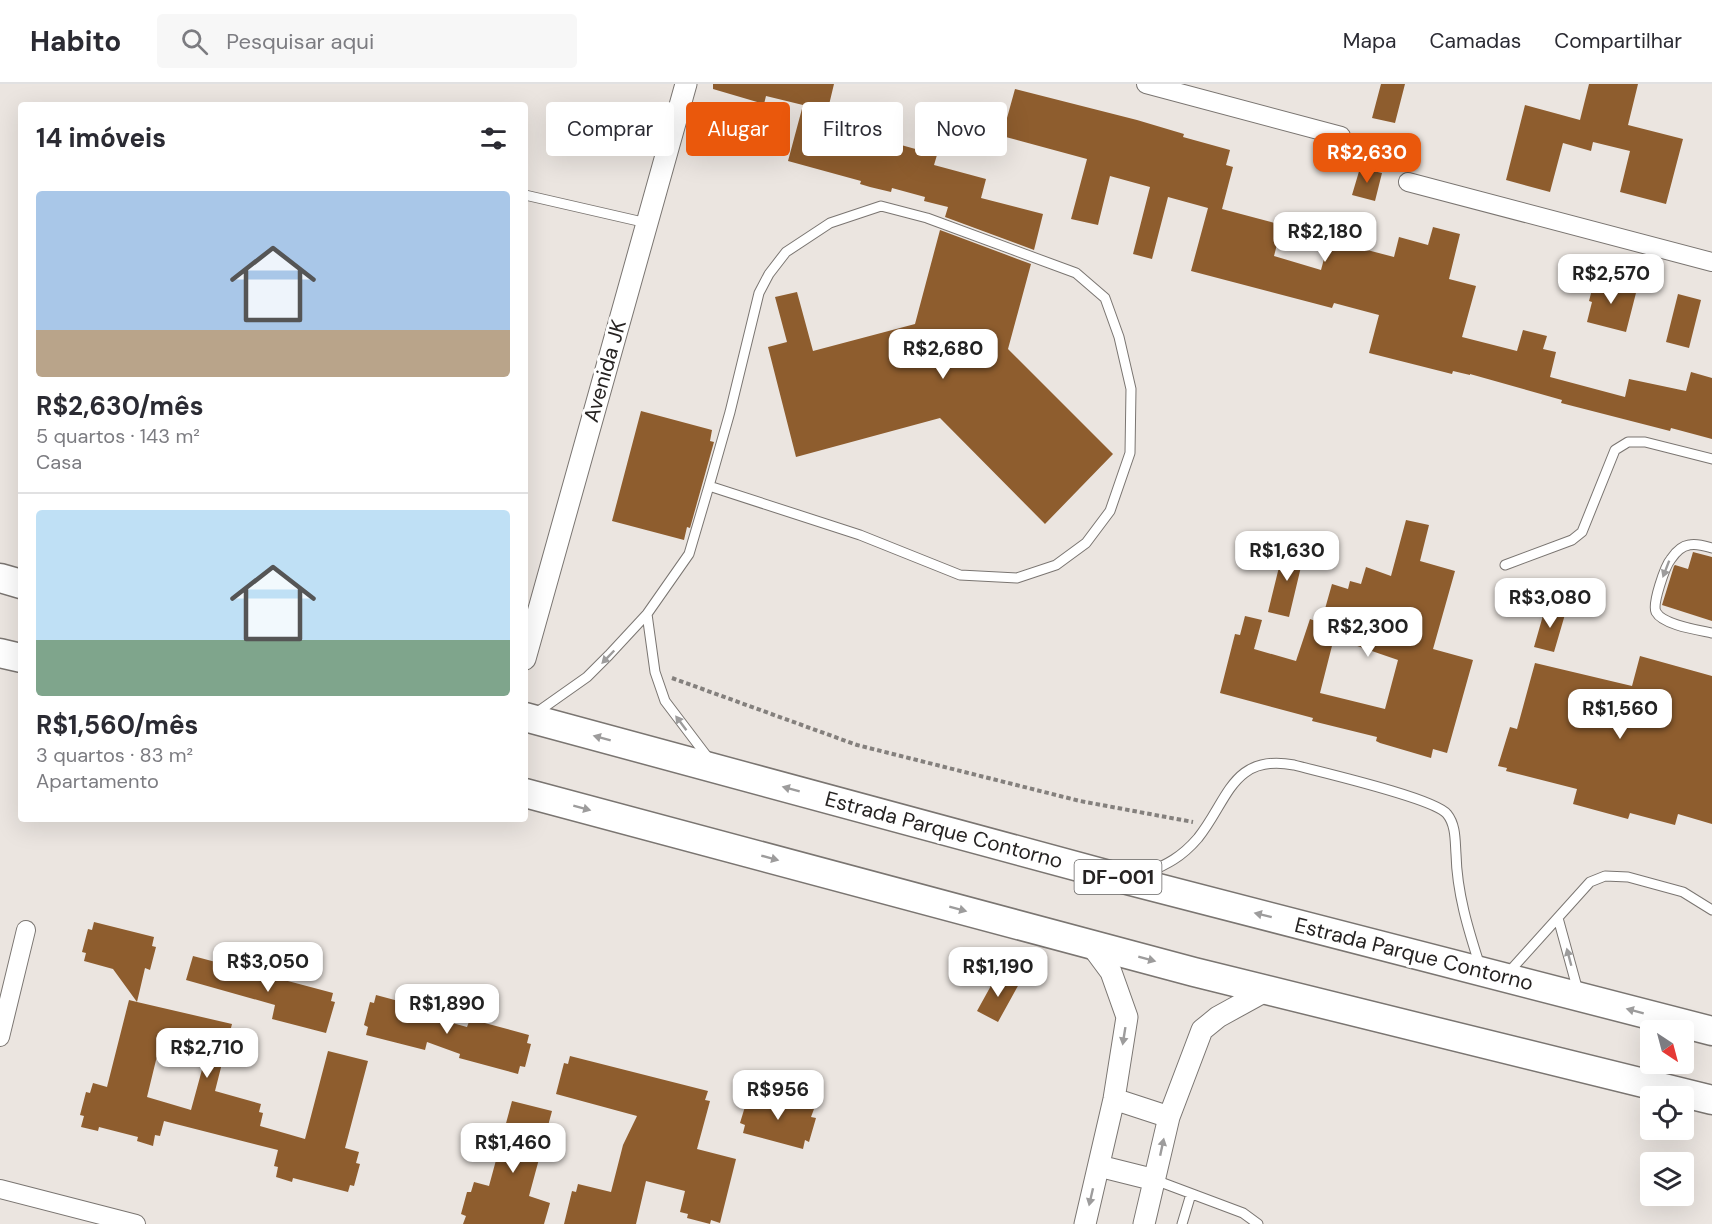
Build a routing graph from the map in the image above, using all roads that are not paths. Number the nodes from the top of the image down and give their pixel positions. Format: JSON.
{"nodes":[{"id":1,"x":686,"y":84,"type":"edge"},
{"id":2,"x":1146,"y":84,"type":"edge"},
{"id":3,"x":1341,"y":136,"type":"dead end"},
{"id":4,"x":1408,"y":182,"type":"dead end"},
{"id":5,"x":528,"y":196,"type":"edge"},
{"id":6,"x":647,"y":223,"type":"junction"},
{"id":7,"x":1712,"y":262,"type":"edge"},
{"id":8,"x":1712,"y":459,"type":"edge"},
{"id":9,"x":709,"y":486,"type":"junction"},
{"id":10,"x":1712,"y":548,"type":"edge"},
{"id":11,"x":1505,"y":565,"type":"dead end"},
{"id":12,"x":0,"y":578,"type":"edge"},
{"id":13,"x":18,"y":583,"type":"edge"},
{"id":14,"x":647,"y":614,"type":"junction"},
{"id":15,"x":1712,"y":633,"type":"edge"},
{"id":16,"x":528,"y":648,"type":"edge"},
{"id":17,"x":0,"y":653,"type":"edge"},
{"id":18,"x":18,"y":657,"type":"edge"},
{"id":19,"x":528,"y":717,"type":"edge"},
{"id":20,"x":528,"y":718,"type":"edge"},
{"id":21,"x":718,"y":769,"type":"junction"},
{"id":22,"x":528,"y":794,"type":"edge"},
{"id":23,"x":1131,"y":881,"type":"junction"},
{"id":24,"x":1712,"y":910,"type":"edge"},
{"id":25,"x":1558,"y":918,"type":"junction"},
{"id":26,"x":26,"y":930,"type":"dead end"},
{"id":27,"x":1091,"y":945,"type":"junction"},
{"id":28,"x":1493,"y":974,"type":"junction"},
{"id":29,"x":1267,"y":990,"type":"junction"},
{"id":30,"x":1579,"y":996,"type":"junction"},
{"id":31,"x":1712,"y":1030,"type":"edge"},
{"id":32,"x":0,"y":1037,"type":"edge"},
{"id":33,"x":1114,"y":1099,"type":"junction"},
{"id":34,"x":1712,"y":1100,"type":"edge"},
{"id":35,"x":1169,"y":1117,"type":"junction"},
{"id":36,"x":1099,"y":1166,"type":"junction"},
{"id":37,"x":1155,"y":1180,"type":"junction"},
{"id":38,"x":0,"y":1189,"type":"edge"},
{"id":39,"x":1191,"y":1194,"type":"junction"},
{"id":40,"x":136,"y":1224,"type":"edge"},
{"id":41,"x":1085,"y":1224,"type":"edge"},
{"id":42,"x":1144,"y":1224,"type":"edge"},
{"id":43,"x":1182,"y":1224,"type":"edge"},
{"id":44,"x":1258,"y":1224,"type":"edge"}],
"edges":[{"from":1,"to":6,"type":"street","name":"Avenida JK"},
{"from":2,"to":3,"type":"street"},
{"from":4,"to":7,"type":"street"},
{"from":5,"to":6,"type":"lane"},
{"from":6,"to":16,"type":"street","name":"Avenida JK"},
{"from":8,"to":11,"type":"lane"},
{"from":9,"to":9,"type":"lane"},
{"from":9,"to":14,"type":"lane"},
{"from":10,"to":15,"type":"lane","one_way":true},
{"from":12,"to":13,"type":"highway"},
{"from":14,"to":19,"type":"lane","one_way":true},
{"from":21,"to":14,"type":"lane","one_way":true},
{"from":17,"to":18,"type":"highway"},
{"from":21,"to":20,"type":"highway","name":"Estrada Parque Contorno","number":"DF-001","one_way":true},
{"from":23,"to":21,"type":"highway","name":"Estrada Parque Contorno","number":"DF-001","one_way":true},
{"from":22,"to":27,"type":"highway","one_way":true},
{"from":28,"to":23,"type":"highway","name":"Estrada Parque Contorno","number":"DF-001","one_way":true},
{"from":23,"to":28,"type":"lane"},
{"from":24,"to":25,"type":"lane"},
{"from":25,"to":28,"type":"lane"},
{"from":30,"to":25,"type":"lane","one_way":true},
{"from":26,"to":32,"type":"street"},
{"from":27,"to":29,"type":"highway","one_way":true},
{"from":27,"to":33,"type":"street","one_way":true},
{"from":28,"to":30,"type":"highway","name":"Estrada Parque Contorno","number":"DF-001"},
{"from":29,"to":34,"type":"highway"},
{"from":29,"to":35,"type":"street"},
{"from":31,"to":30,"type":"highway","name":"Estrada Parque Contorno","number":"DF-001","one_way":true},
{"from":33,"to":35,"type":"street"},
{"from":33,"to":36,"type":"street"},
{"from":37,"to":35,"type":"street","one_way":true},
{"from":36,"to":37,"type":"street"},
{"from":36,"to":41,"type":"street","one_way":true},
{"from":37,"to":39,"type":"lane"},
{"from":37,"to":42,"type":"street"},
{"from":38,"to":40,"type":"street"},
{"from":39,"to":43,"type":"lane"},
{"from":39,"to":44,"type":"lane"}]}
